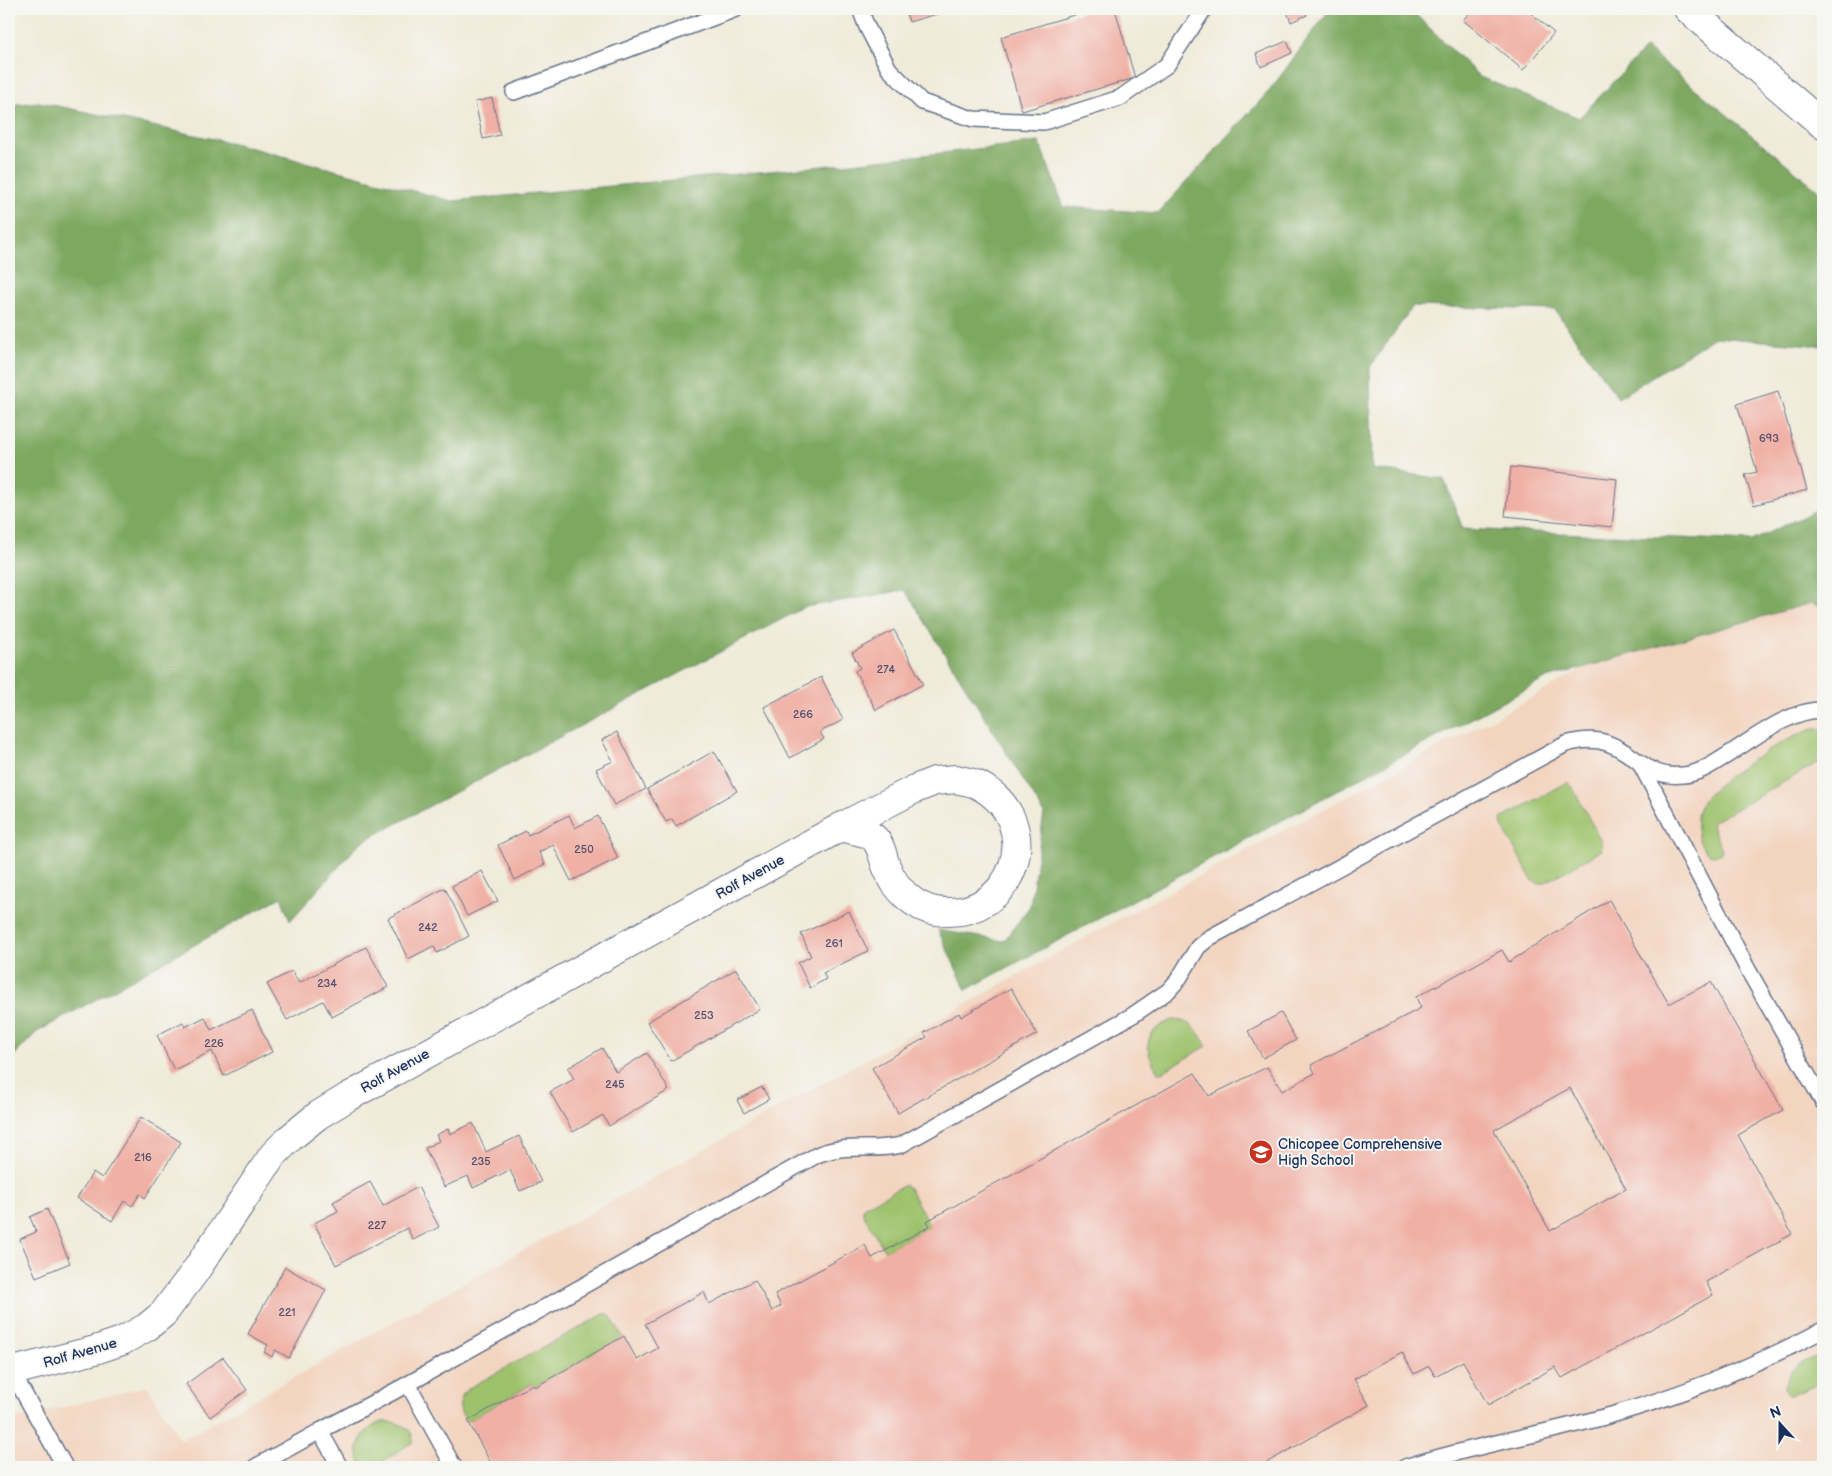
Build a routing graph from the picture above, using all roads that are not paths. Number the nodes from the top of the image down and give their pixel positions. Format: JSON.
{"nodes":[{"id":1,"x":736,"y":9,"type":"edge"},
{"id":2,"x":860,"y":9,"type":"edge"},
{"id":3,"x":1204,"y":9,"type":"edge"},
{"id":4,"x":1688,"y":9,"type":"edge"},
{"id":5,"x":514,"y":92,"type":"dead end"},
{"id":6,"x":1823,"y":125,"type":"edge"},
{"id":7,"x":1823,"y":710,"type":"edge"},
{"id":8,"x":1640,"y":763,"type":"junction"},
{"id":9,"x":841,"y":827,"type":"junction"},
{"id":10,"x":1823,"y":1102,"type":"edge"},
{"id":11,"x":1823,"y":1330,"type":"edge"},
{"id":12,"x":10,"y":1372,"type":"edge"},
{"id":13,"x":408,"y":1384,"type":"junction"},
{"id":14,"x":320,"y":1431,"type":"junction"},
{"id":15,"x":65,"y":1467,"type":"edge"},
{"id":16,"x":255,"y":1467,"type":"edge"},
{"id":17,"x":340,"y":1467,"type":"edge"},
{"id":18,"x":454,"y":1467,"type":"edge"},
{"id":19,"x":1405,"y":1467,"type":"edge"}],
"edges":[{"from":1,"to":5,"type":"lane"},
{"from":2,"to":3,"type":"lane"},
{"from":4,"to":6,"type":"street"},
{"from":7,"to":8,"type":"lane"},
{"from":8,"to":10,"type":"lane"},
{"from":8,"to":13,"type":"lane"},
{"from":9,"to":9,"type":"street","name":"Rolf Avenue"},
{"from":9,"to":12,"type":"street","name":"Rolf Avenue"},
{"from":11,"to":19,"type":"lane"},
{"from":12,"to":15,"type":"lane"},
{"from":13,"to":14,"type":"lane"},
{"from":13,"to":18,"type":"lane"},
{"from":14,"to":16,"type":"lane"},
{"from":14,"to":17,"type":"lane"}]}
